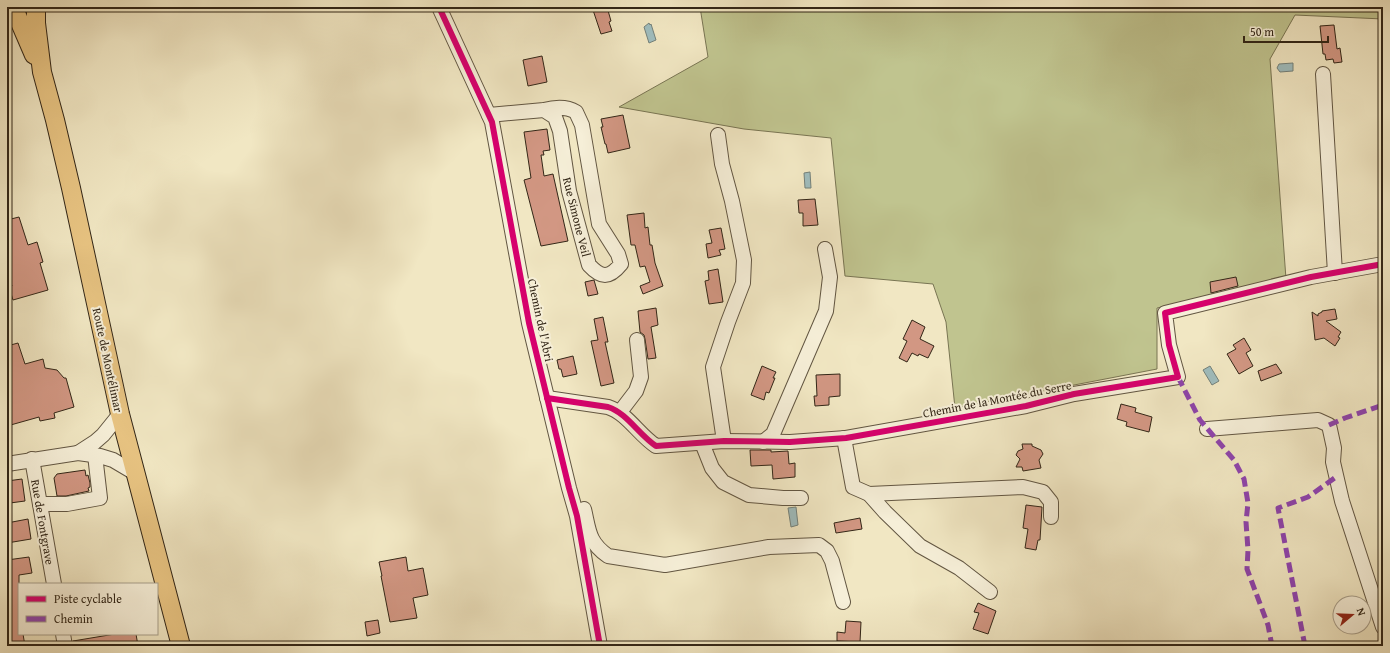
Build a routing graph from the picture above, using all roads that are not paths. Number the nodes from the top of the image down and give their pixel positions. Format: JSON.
{"nodes":[{"id":1,"x":36,"y":7,"type":"edge"},
{"id":2,"x":439,"y":7,"type":"edge"},
{"id":3,"x":18,"y":9,"type":"edge"},
{"id":4,"x":42,"y":72,"type":"junction"},
{"id":5,"x":1323,"y":74,"type":"dead end"},
{"id":6,"x":544,"y":110,"type":"junction"},
{"id":7,"x":489,"y":115,"type":"junction"},
{"id":8,"x":718,"y":135,"type":"dead end"},
{"id":9,"x":825,"y":249,"type":"dead end"},
{"id":10,"x":1383,"y":264,"type":"edge"},
{"id":11,"x":1335,"y":273,"type":"junction"},
{"id":12,"x":637,"y":340,"type":"dead end"},
{"id":13,"x":547,"y":398,"type":"junction"},
{"id":14,"x":620,"y":412,"type":"junction"},
{"id":15,"x":120,"y":414,"type":"junction"},
{"id":16,"x":1207,"y":429,"type":"dead end"},
{"id":17,"x":844,"y":438,"type":"junction"},
{"id":18,"x":724,"y":441,"type":"junction"},
{"id":19,"x":763,"y":442,"type":"junction"},
{"id":20,"x":702,"y":443,"type":"junction"},
{"id":21,"x":78,"y":453,"type":"junction"},
{"id":22,"x":95,"y":455,"type":"junction"},
{"id":23,"x":32,"y":460,"type":"junction"},
{"id":24,"x":7,"y":464,"type":"edge"},
{"id":25,"x":135,"y":473,"type":"junction"},
{"id":26,"x":569,"y":488,"type":"junction"},
{"id":27,"x":870,"y":494,"type":"junction"},
{"id":28,"x":801,"y":498,"type":"dead end"},
{"id":29,"x":40,"y":504,"type":"junction"},
{"id":30,"x":1051,"y":517,"type":"dead end"},
{"id":31,"x":54,"y":583,"type":"edge"},
{"id":32,"x":990,"y":592,"type":"dead end"},
{"id":33,"x":843,"y":602,"type":"dead end"},
{"id":34,"x":1383,"y":626,"type":"edge"},
{"id":35,"x":63,"y":635,"type":"edge"},
{"id":36,"x":65,"y":646,"type":"edge"},
{"id":37,"x":181,"y":646,"type":"edge"},
{"id":38,"x":600,"y":646,"type":"edge"}],
"edges":[{"from":1,"to":4,"type":"main road","name":"Route de Montélimar"},
{"from":2,"to":7,"type":"street","name":"Chemin de l'Abri"},
{"from":3,"to":4,"type":"main road","name":"Route de Montélimar"},
{"from":4,"to":15,"type":"main road","name":"Route de Montélimar"},
{"from":5,"to":11,"type":"street"},
{"from":6,"to":6,"type":"street","name":"Rue Simone Veil"},
{"from":6,"to":7,"type":"street","name":"Rue Simone Veil"},
{"from":7,"to":13,"type":"street","name":"Chemin de l'Abri"},
{"from":8,"to":18,"type":"street"},
{"from":9,"to":19,"type":"street"},
{"from":10,"to":11,"type":"street","name":"Chemin de la Montée du Serre"},
{"from":11,"to":17,"type":"street","name":"Chemin de la Montée du Serre"},
{"from":12,"to":14,"type":"street"},
{"from":13,"to":14,"type":"street","name":"Chemin de la Montée du Serre"},
{"from":13,"to":26,"type":"street","name":"Chemin de l'Abri"},
{"from":14,"to":20,"type":"street","name":"Chemin de la Montée du Serre"},
{"from":15,"to":21,"type":"street"},
{"from":15,"to":25,"type":"main road","name":"Route de Montélimar"},
{"from":16,"to":34,"type":"street"},
{"from":17,"to":19,"type":"street","name":"Chemin de la Montée du Serre"},
{"from":17,"to":27,"type":"street"},
{"from":18,"to":19,"type":"street","name":"Chemin de la Montée du Serre"},
{"from":18,"to":20,"type":"street","name":"Chemin de la Montée du Serre"},
{"from":20,"to":28,"type":"street"},
{"from":21,"to":22,"type":"street"},
{"from":21,"to":23,"type":"street"},
{"from":22,"to":25,"type":"street"},
{"from":22,"to":29,"type":"street"},
{"from":23,"to":24,"type":"street"},
{"from":23,"to":29,"type":"street","name":"Rue de Fontgrave"},
{"from":25,"to":37,"type":"main road","name":"Route de Montélimar"},
{"from":26,"to":33,"type":"street"},
{"from":26,"to":38,"type":"street","name":"Chemin de l'Abri"},
{"from":27,"to":30,"type":"street"},
{"from":27,"to":32,"type":"street"},
{"from":29,"to":31,"type":"street","name":"Rue de Fontgrave"},
{"from":35,"to":36,"type":"street"}]}
